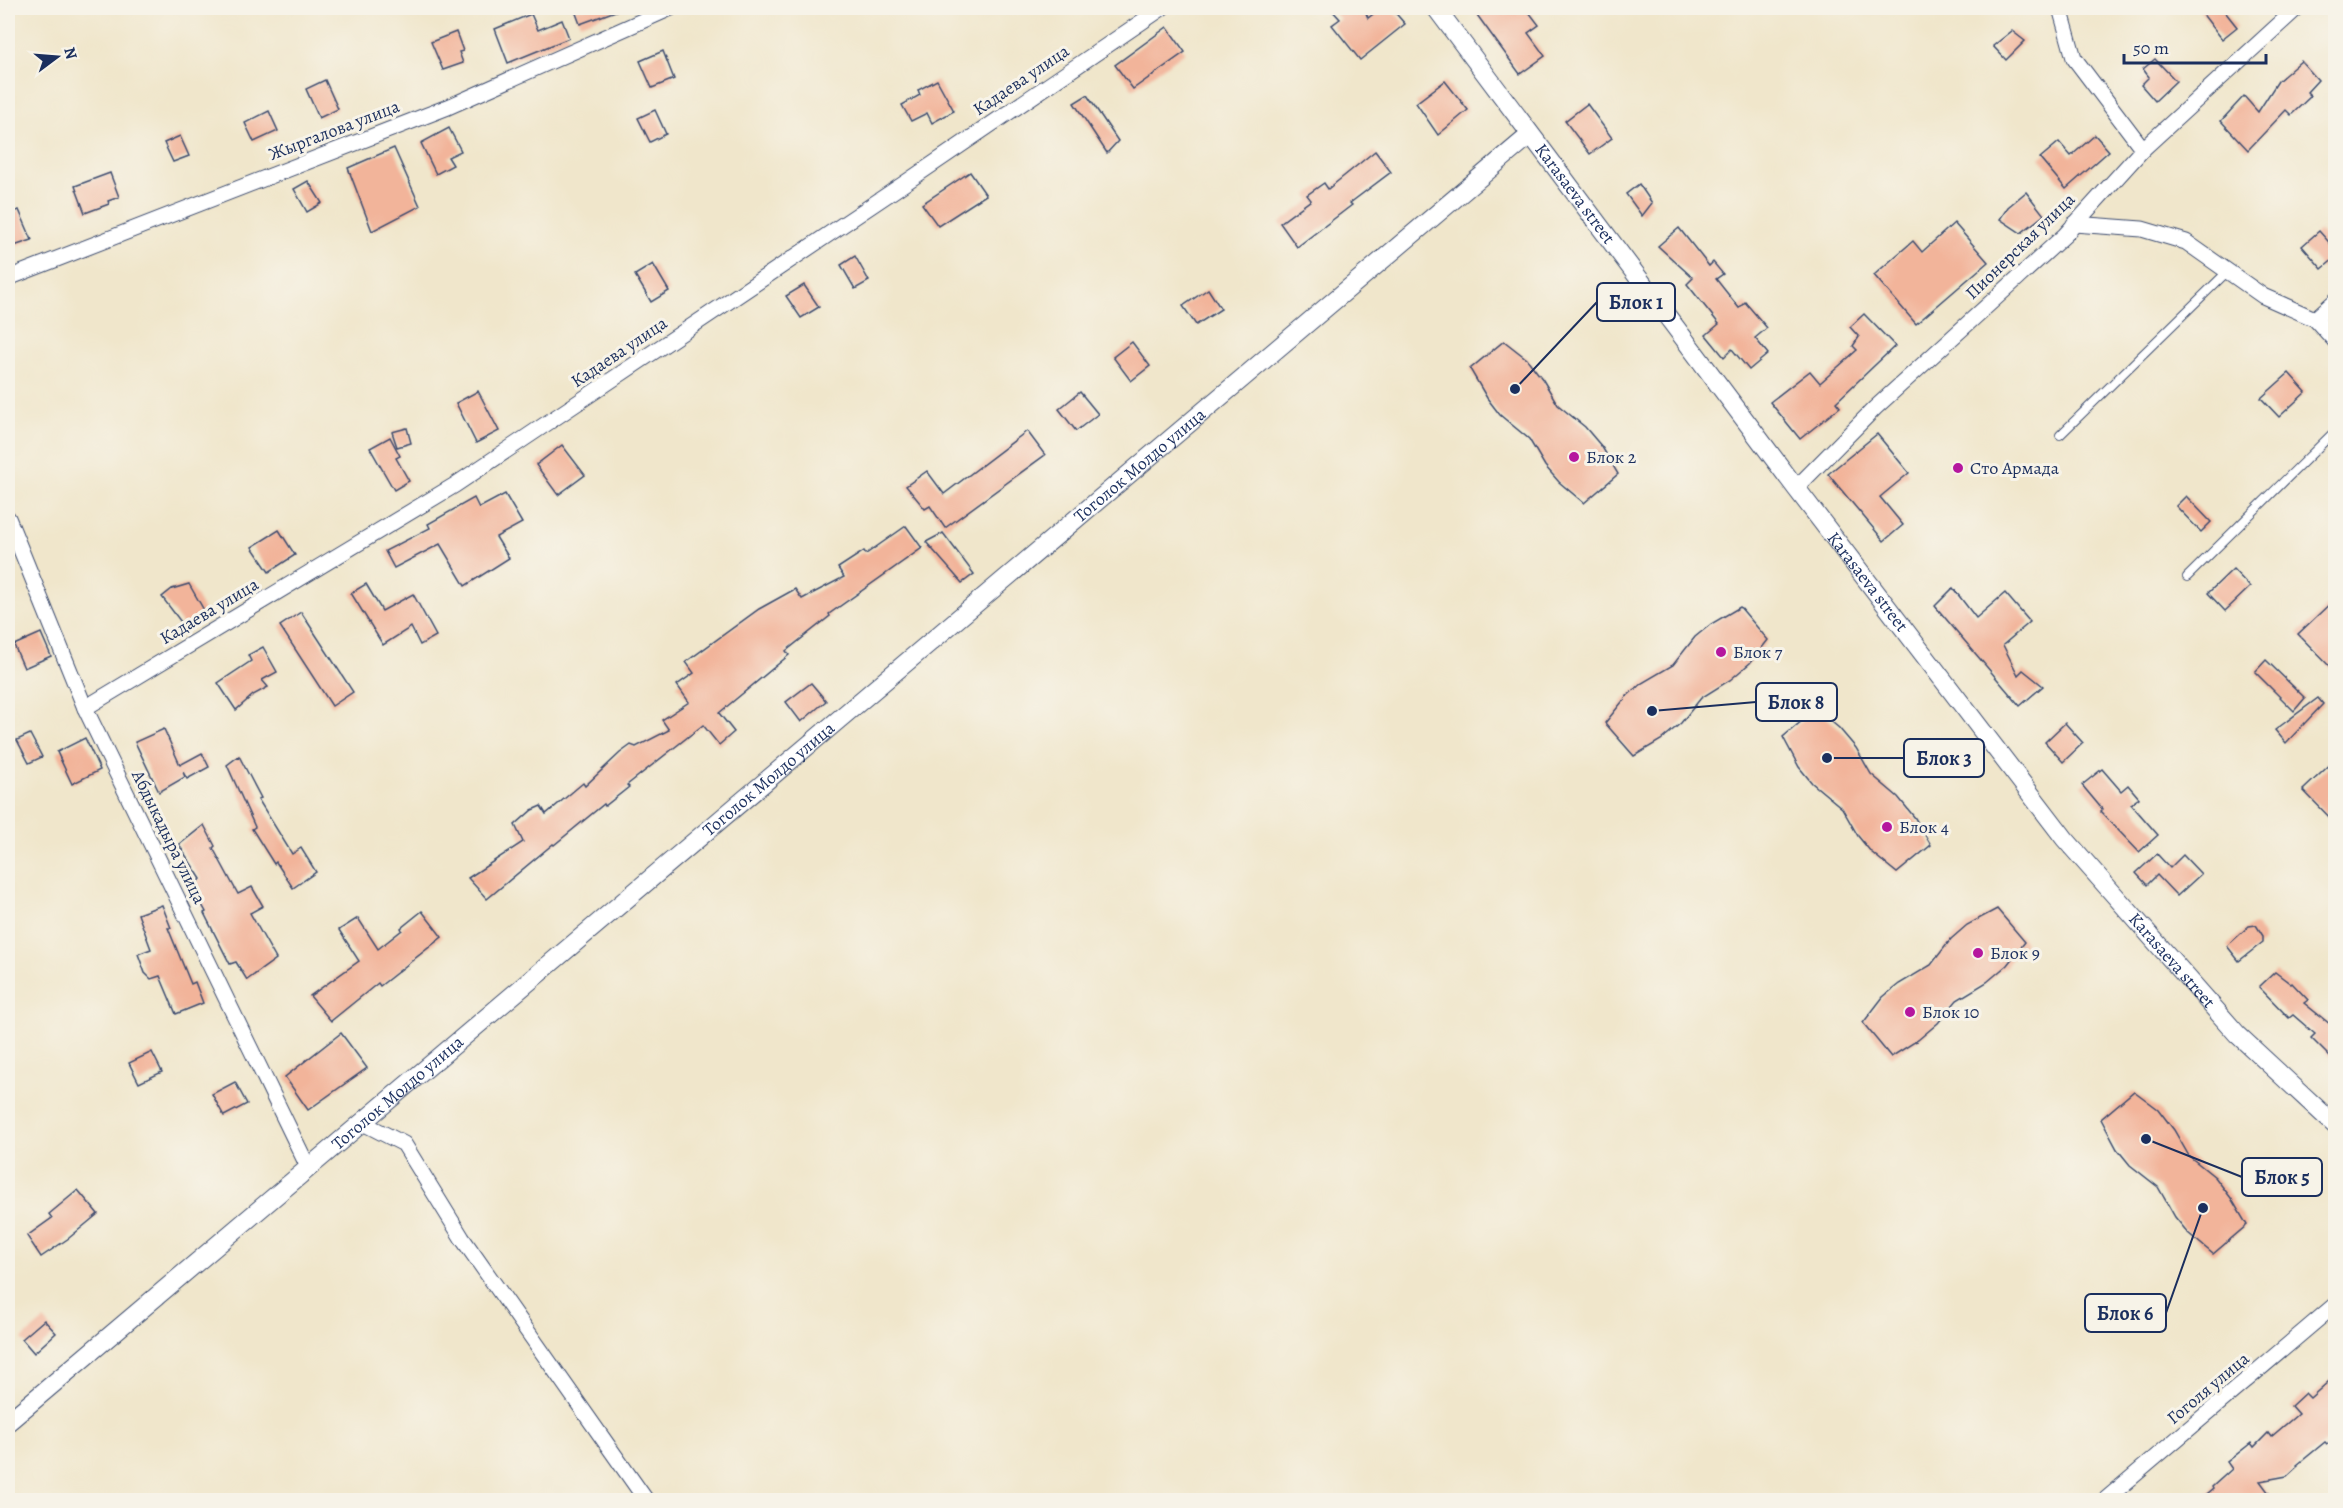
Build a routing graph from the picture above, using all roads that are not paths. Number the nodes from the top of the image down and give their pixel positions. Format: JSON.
{"nodes":[{"id":1,"x":671,"y":8,"type":"edge"},
{"id":2,"x":1161,"y":8,"type":"edge"},
{"id":3,"x":1436,"y":8,"type":"edge"},
{"id":4,"x":2060,"y":8,"type":"edge"},
{"id":5,"x":2297,"y":8,"type":"edge"},
{"id":6,"x":1530,"y":135,"type":"junction"},
{"id":7,"x":2143,"y":149,"type":"junction"},
{"id":8,"x":2074,"y":224,"type":"junction"},
{"id":9,"x":2228,"y":271,"type":"junction"},
{"id":10,"x":8,"y":278,"type":"edge"},
{"id":11,"x":2336,"y":300,"type":"edge"},
{"id":12,"x":2315,"y":319,"type":"junction"},
{"id":13,"x":2336,"y":342,"type":"edge"},
{"id":14,"x":2336,"y":430,"type":"edge"},
{"id":15,"x":2060,"y":435,"type":"dead end"},
{"id":16,"x":1796,"y":488,"type":"junction"},
{"id":17,"x":8,"y":518,"type":"edge"},
{"id":18,"x":2187,"y":577,"type":"dead end"},
{"id":19,"x":85,"y":708,"type":"junction"},
{"id":20,"x":361,"y":1122,"type":"junction"},
{"id":21,"x":2336,"y":1126,"type":"edge"},
{"id":22,"x":308,"y":1167,"type":"junction"},
{"id":23,"x":2336,"y":1304,"type":"edge"},
{"id":24,"x":8,"y":1422,"type":"edge"},
{"id":25,"x":646,"y":1500,"type":"edge"},
{"id":26,"x":2105,"y":1500,"type":"edge"}],
"edges":[{"from":1,"to":10,"type":"street","name":"Жыргалова улица"},
{"from":2,"to":19,"type":"street","name":"Кадаева улица"},
{"from":3,"to":6,"type":"street","name":"Karasaeva street"},
{"from":4,"to":7,"type":"street"},
{"from":5,"to":7,"type":"street","name":"Пионерская улица"},
{"from":6,"to":16,"type":"street","name":"Karasaeva street"},
{"from":6,"to":20,"type":"street","name":"Тоголок Молдо улица"},
{"from":7,"to":8,"type":"street","name":"Пионерская улица"},
{"from":8,"to":9,"type":"street"},
{"from":8,"to":16,"type":"street","name":"Пионерская улица"},
{"from":9,"to":12,"type":"street"},
{"from":9,"to":15,"type":"lane"},
{"from":11,"to":12,"type":"street"},
{"from":12,"to":13,"type":"street"},
{"from":14,"to":18,"type":"lane"},
{"from":16,"to":21,"type":"street","name":"Karasaeva street"},
{"from":17,"to":19,"type":"street","name":"Абдыкадыра улица"},
{"from":19,"to":22,"type":"street","name":"Абдыкадыра улица"},
{"from":20,"to":22,"type":"street","name":"Тоголок Молдо улица"},
{"from":20,"to":25,"type":"street"},
{"from":22,"to":24,"type":"street","name":"Тоголок Молдо улица"},
{"from":23,"to":26,"type":"street","name":"Гоголя улица"}]}
